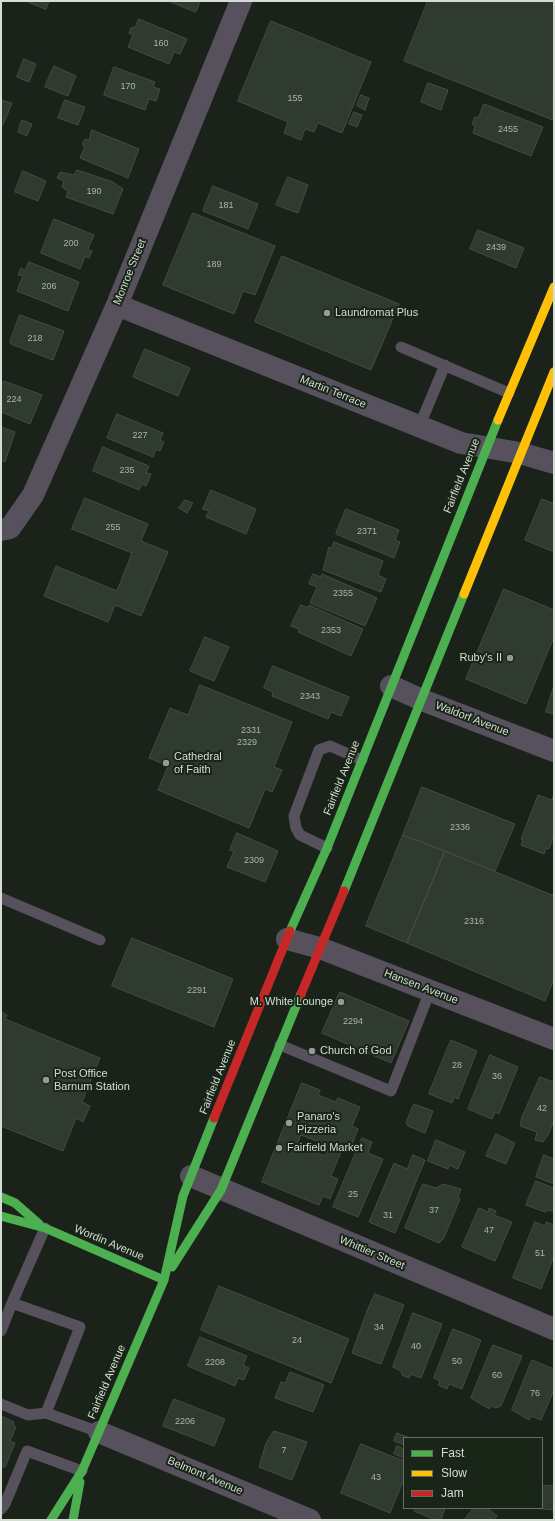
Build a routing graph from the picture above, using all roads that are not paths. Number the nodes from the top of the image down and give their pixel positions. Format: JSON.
{"nodes":[{"id":1,"x":241,"y":1,"type":"edge"},
{"id":2,"x":554,"y":287,"type":"edge"},
{"id":3,"x":117,"y":304,"type":"junction"},
{"id":4,"x":401,"y":347,"type":"dead end"},
{"id":5,"x":445,"y":365,"type":"junction"},
{"id":6,"x":554,"y":372,"type":"edge"},
{"id":7,"x":509,"y":393,"type":"junction"},
{"id":8,"x":419,"y":427,"type":"junction"},
{"id":9,"x":486,"y":448,"type":"junction"},
{"id":10,"x":520,"y":453,"type":"junction"},
{"id":11,"x":554,"y":463,"type":"edge"},
{"id":12,"x":1,"y":530,"type":"edge"},
{"id":13,"x":391,"y":686,"type":"junction"},
{"id":14,"x":422,"y":700,"type":"junction"},
{"id":15,"x":554,"y":751,"type":"edge"},
{"id":16,"x":362,"y":760,"type":"junction"},
{"id":17,"x":327,"y":848,"type":"junction"},
{"id":18,"x":1,"y":898,"type":"edge"},
{"id":19,"x":287,"y":938,"type":"junction"},
{"id":20,"x":100,"y":940,"type":"dead end"},
{"id":21,"x":320,"y":948,"type":"junction"},
{"id":22,"x":430,"y":991,"type":"junction"},
{"id":23,"x":554,"y":1039,"type":"edge"},
{"id":24,"x":280,"y":1045,"type":"junction"},
{"id":25,"x":191,"y":1176,"type":"junction"},
{"id":26,"x":221,"y":1190,"type":"junction"},
{"id":27,"x":1,"y":1197,"type":"edge"},
{"id":28,"x":1,"y":1216,"type":"edge"},
{"id":29,"x":45,"y":1228,"type":"junction"},
{"id":30,"x":164,"y":1280,"type":"junction"},
{"id":31,"x":12,"y":1303,"type":"junction"},
{"id":32,"x":554,"y":1329,"type":"edge"},
{"id":33,"x":1,"y":1331,"type":"edge"},
{"id":34,"x":1,"y":1404,"type":"edge"},
{"id":35,"x":46,"y":1413,"type":"junction"},
{"id":36,"x":99,"y":1432,"type":"junction"},
{"id":37,"x":82,"y":1471,"type":"junction"},
{"id":38,"x":1,"y":1509,"type":"edge"},
{"id":39,"x":51,"y":1520,"type":"edge"},
{"id":40,"x":73,"y":1520,"type":"edge"},
{"id":41,"x":310,"y":1520,"type":"edge"}],
"edges":[{"from":1,"to":3,"type":"street","name":"Monroe Street"},
{"from":2,"to":7,"type":"main road","name":"Fairfield Avenue"},
{"from":3,"to":8,"type":"street","name":"Martin Terrace"},
{"from":3,"to":12,"type":"street","name":"Monroe Street"},
{"from":4,"to":5,"type":"lane"},
{"from":5,"to":7,"type":"lane"},
{"from":5,"to":8,"type":"lane"},
{"from":6,"to":10,"type":"main road","name":"Fairfield Avenue"},
{"from":7,"to":9,"type":"main road","name":"Fairfield Avenue"},
{"from":8,"to":9,"type":"street","name":"Martin Terrace"},
{"from":9,"to":10,"type":"street","name":"Martin Terrace"},
{"from":9,"to":13,"type":"main road","name":"Fairfield Avenue"},
{"from":10,"to":11,"type":"street","name":"Martin Terrace"},
{"from":10,"to":14,"type":"main road","name":"Fairfield Avenue"},
{"from":13,"to":14,"type":"street","name":"Waldorf Avenue"},
{"from":13,"to":16,"type":"main road","name":"Fairfield Avenue"},
{"from":14,"to":15,"type":"street","name":"Waldorf Avenue"},
{"from":14,"to":21,"type":"main road","name":"Fairfield Avenue"},
{"from":16,"to":17,"type":"main road","name":"Fairfield Avenue"},
{"from":16,"to":17,"type":"lane"},
{"from":17,"to":19,"type":"main road","name":"Fairfield Avenue"},
{"from":18,"to":20,"type":"lane"},
{"from":19,"to":21,"type":"street","name":"Hansen Avenue"},
{"from":19,"to":25,"type":"main road","name":"Fairfield Avenue"},
{"from":21,"to":22,"type":"street","name":"Hansen Avenue"},
{"from":21,"to":24,"type":"main road","name":"Fairfield Avenue"},
{"from":22,"to":23,"type":"street","name":"Hansen Avenue"},
{"from":22,"to":24,"type":"lane"},
{"from":24,"to":26,"type":"main road","name":"Fairfield Avenue"},
{"from":25,"to":26,"type":"street","name":"Whittier Street"},
{"from":25,"to":30,"type":"main road","name":"Fairfield Avenue"},
{"from":26,"to":30,"type":"main road","name":"Fairfield Avenue"},
{"from":26,"to":32,"type":"street","name":"Whittier Street"},
{"from":27,"to":29,"type":"main road","name":"Wordin Avenue"},
{"from":28,"to":29,"type":"main road","name":"Wordin Avenue"},
{"from":29,"to":30,"type":"main road","name":"Wordin Avenue"},
{"from":29,"to":31,"type":"lane"},
{"from":30,"to":36,"type":"main road","name":"Fairfield Avenue"},
{"from":31,"to":33,"type":"lane"},
{"from":31,"to":35,"type":"lane"},
{"from":34,"to":35,"type":"lane"},
{"from":35,"to":36,"type":"lane"},
{"from":36,"to":37,"type":"main road","name":"Fairfield Avenue"},
{"from":36,"to":41,"type":"street","name":"Belmont Avenue"},
{"from":37,"to":38,"type":"lane"},
{"from":37,"to":39,"type":"main road","name":"Fairfield Avenue"},
{"from":37,"to":40,"type":"main road","name":"Fairfield Avenue"}]}
